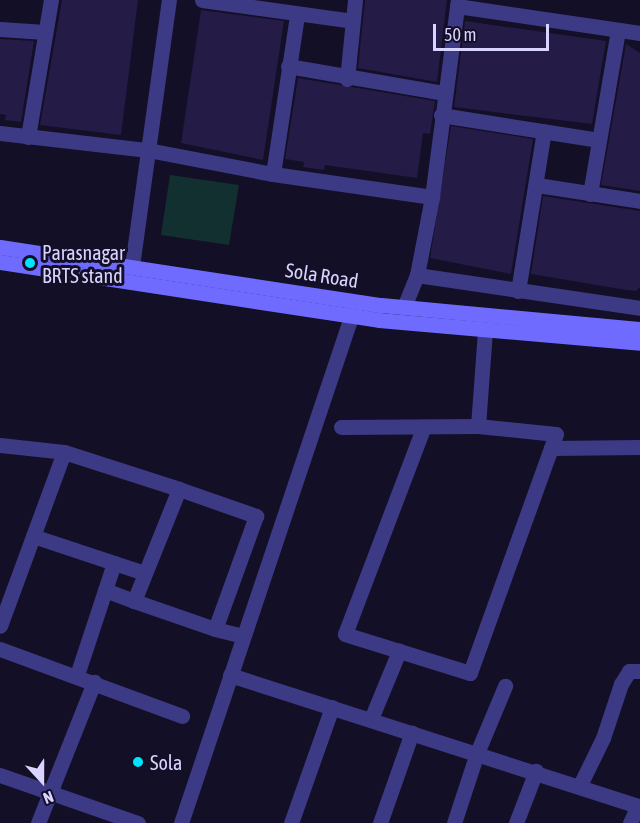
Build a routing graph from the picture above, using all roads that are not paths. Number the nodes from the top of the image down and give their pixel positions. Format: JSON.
{"nodes":[{"id":1,"x":51,"y":0,"type":"edge"},
{"id":2,"x":169,"y":0,"type":"edge"},
{"id":3,"x":202,"y":0,"type":"edge"},
{"id":4,"x":355,"y":0,"type":"edge"},
{"id":5,"x":457,"y":3,"type":"edge"},
{"id":6,"x":297,"y":16,"type":"junction"},
{"id":7,"x":352,"y":21,"type":"junction"},
{"id":8,"x":0,"y":29,"type":"edge"},
{"id":9,"x":618,"y":30,"type":"junction"},
{"id":10,"x":45,"y":32,"type":"junction"},
{"id":11,"x":640,"y":33,"type":"edge"},
{"id":12,"x":288,"y":66,"type":"junction"},
{"id":13,"x":347,"y":79,"type":"junction"},
{"id":14,"x":445,"y":93,"type":"junction"},
{"id":15,"x":441,"y":115,"type":"junction"},
{"id":16,"x":544,"y":131,"type":"junction"},
{"id":17,"x":0,"y":133,"type":"edge"},
{"id":18,"x":28,"y":137,"type":"junction"},
{"id":19,"x":599,"y":140,"type":"junction"},
{"id":20,"x":148,"y":150,"type":"junction"},
{"id":21,"x":273,"y":174,"type":"junction"},
{"id":22,"x":537,"y":185,"type":"junction"},
{"id":23,"x":590,"y":194,"type":"junction"},
{"id":24,"x":432,"y":197,"type":"junction"},
{"id":25,"x":640,"y":201,"type":"edge"},
{"id":26,"x":0,"y":247,"type":"edge"},
{"id":27,"x":0,"y":262,"type":"edge"},
{"id":28,"x":132,"y":266,"type":"junction"},
{"id":29,"x":417,"y":275,"type":"junction"},
{"id":30,"x":518,"y":291,"type":"junction"},
{"id":31,"x":404,"y":307,"type":"junction"},
{"id":32,"x":640,"y":308,"type":"edge"},
{"id":33,"x":354,"y":309,"type":"junction"},
{"id":34,"x":640,"y":328,"type":"edge"},
{"id":35,"x":485,"y":330,"type":"junction"},
{"id":36,"x":640,"y":343,"type":"edge"},
{"id":37,"x":424,"y":426,"type":"junction"},
{"id":38,"x":478,"y":426,"type":"junction"},
{"id":39,"x":341,"y":427,"type":"dead end"},
{"id":40,"x":0,"y":445,"type":"edge"},
{"id":41,"x":551,"y":447,"type":"junction"},
{"id":42,"x":640,"y":447,"type":"edge"},
{"id":43,"x":64,"y":452,"type":"junction"},
{"id":44,"x":179,"y":489,"type":"junction"},
{"id":45,"x":33,"y":536,"type":"junction"},
{"id":46,"x":114,"y":563,"type":"junction"},
{"id":47,"x":144,"y":573,"type":"junction"},
{"id":48,"x":105,"y":590,"type":"junction"},
{"id":49,"x":134,"y":601,"type":"junction"},
{"id":50,"x":0,"y":626,"type":"edge"},
{"id":51,"x":215,"y":629,"type":"junction"},
{"id":52,"x":243,"y":636,"type":"junction"},
{"id":53,"x":0,"y":649,"type":"edge"},
{"id":54,"x":399,"y":651,"type":"junction"},
{"id":55,"x":640,"y":671,"type":"edge"},
{"id":56,"x":77,"y":675,"type":"junction"},
{"id":57,"x":230,"y":675,"type":"junction"},
{"id":58,"x":94,"y":682,"type":"junction"},
{"id":59,"x":505,"y":686,"type":"dead end"},
{"id":60,"x":332,"y":707,"type":"junction"},
{"id":61,"x":182,"y":716,"type":"dead end"},
{"id":62,"x":371,"y":720,"type":"junction"},
{"id":63,"x":412,"y":732,"type":"junction"},
{"id":64,"x":477,"y":753,"type":"junction"},
{"id":65,"x":536,"y":771,"type":"junction"},
{"id":66,"x":0,"y":775,"type":"edge"},
{"id":67,"x":580,"y":785,"type":"junction"},
{"id":68,"x":48,"y":791,"type":"junction"},
{"id":69,"x":639,"y":806,"type":"edge"},
{"id":70,"x":38,"y":823,"type":"edge"},
{"id":71,"x":138,"y":823,"type":"edge"},
{"id":72,"x":182,"y":823,"type":"edge"},
{"id":73,"x":291,"y":823,"type":"edge"},
{"id":74,"x":380,"y":823,"type":"edge"},
{"id":75,"x":454,"y":823,"type":"edge"},
{"id":76,"x":516,"y":823,"type":"edge"},
{"id":77,"x":630,"y":823,"type":"edge"}],
"edges":[{"from":1,"to":10,"type":"street"},
{"from":2,"to":20,"type":"street"},
{"from":3,"to":6,"type":"street"},
{"from":4,"to":7,"type":"street"},
{"from":5,"to":9,"type":"street"},
{"from":5,"to":14,"type":"street"},
{"from":6,"to":7,"type":"street"},
{"from":6,"to":12,"type":"street"},
{"from":7,"to":13,"type":"street"},
{"from":8,"to":10,"type":"street"},
{"from":9,"to":11,"type":"street"},
{"from":9,"to":19,"type":"street"},
{"from":10,"to":18,"type":"street"},
{"from":12,"to":13,"type":"street"},
{"from":12,"to":21,"type":"street"},
{"from":13,"to":14,"type":"street"},
{"from":14,"to":15,"type":"street"},
{"from":15,"to":16,"type":"street"},
{"from":15,"to":24,"type":"street"},
{"from":16,"to":19,"type":"street"},
{"from":16,"to":22,"type":"street"},
{"from":17,"to":18,"type":"street"},
{"from":18,"to":20,"type":"street"},
{"from":19,"to":23,"type":"street"},
{"from":20,"to":21,"type":"street"},
{"from":20,"to":28,"type":"street"},
{"from":21,"to":24,"type":"street"},
{"from":22,"to":23,"type":"street"},
{"from":22,"to":30,"type":"street"},
{"from":23,"to":25,"type":"street"},
{"from":24,"to":29,"type":"street"},
{"from":26,"to":28,"type":"main road","name":"Sola Road"},
{"from":27,"to":33,"type":"main road","name":"Sola Road"},
{"from":28,"to":33,"type":"main road","name":"Sola Road"},
{"from":29,"to":30,"type":"street"},
{"from":29,"to":31,"type":"street"},
{"from":30,"to":32,"type":"street"},
{"from":31,"to":33,"type":"main road","name":"Sola Road"},
{"from":31,"to":34,"type":"main road","name":"Sola Road"},
{"from":33,"to":35,"type":"main road","name":"Sola Road"},
{"from":33,"to":52,"type":"street"},
{"from":35,"to":36,"type":"main road","name":"Sola Road"},
{"from":35,"to":38,"type":"street"},
{"from":37,"to":38,"type":"street"},
{"from":37,"to":39,"type":"street"},
{"from":37,"to":54,"type":"street"},
{"from":38,"to":41,"type":"street"},
{"from":40,"to":43,"type":"street"},
{"from":41,"to":42,"type":"street"},
{"from":41,"to":54,"type":"street"},
{"from":43,"to":44,"type":"street"},
{"from":43,"to":45,"type":"street"},
{"from":44,"to":47,"type":"street"},
{"from":44,"to":51,"type":"street"},
{"from":45,"to":46,"type":"street"},
{"from":45,"to":50,"type":"street"},
{"from":46,"to":47,"type":"street"},
{"from":46,"to":48,"type":"street"},
{"from":47,"to":49,"type":"street"},
{"from":48,"to":49,"type":"street"},
{"from":48,"to":56,"type":"street"},
{"from":49,"to":51,"type":"street"},
{"from":51,"to":52,"type":"street"},
{"from":52,"to":57,"type":"street"},
{"from":53,"to":56,"type":"street"},
{"from":54,"to":62,"type":"street"},
{"from":55,"to":67,"type":"street"},
{"from":56,"to":58,"type":"street"},
{"from":57,"to":60,"type":"street"},
{"from":57,"to":72,"type":"street"},
{"from":58,"to":61,"type":"street"},
{"from":58,"to":68,"type":"street"},
{"from":59,"to":64,"type":"street"},
{"from":60,"to":62,"type":"street"},
{"from":60,"to":73,"type":"street"},
{"from":62,"to":63,"type":"street"},
{"from":63,"to":64,"type":"street"},
{"from":63,"to":74,"type":"street"},
{"from":64,"to":65,"type":"street"},
{"from":64,"to":75,"type":"street"},
{"from":65,"to":67,"type":"street"},
{"from":65,"to":76,"type":"street"},
{"from":66,"to":68,"type":"street"},
{"from":67,"to":69,"type":"street"},
{"from":68,"to":70,"type":"street"},
{"from":68,"to":71,"type":"street"},
{"from":69,"to":77,"type":"street"}]}
